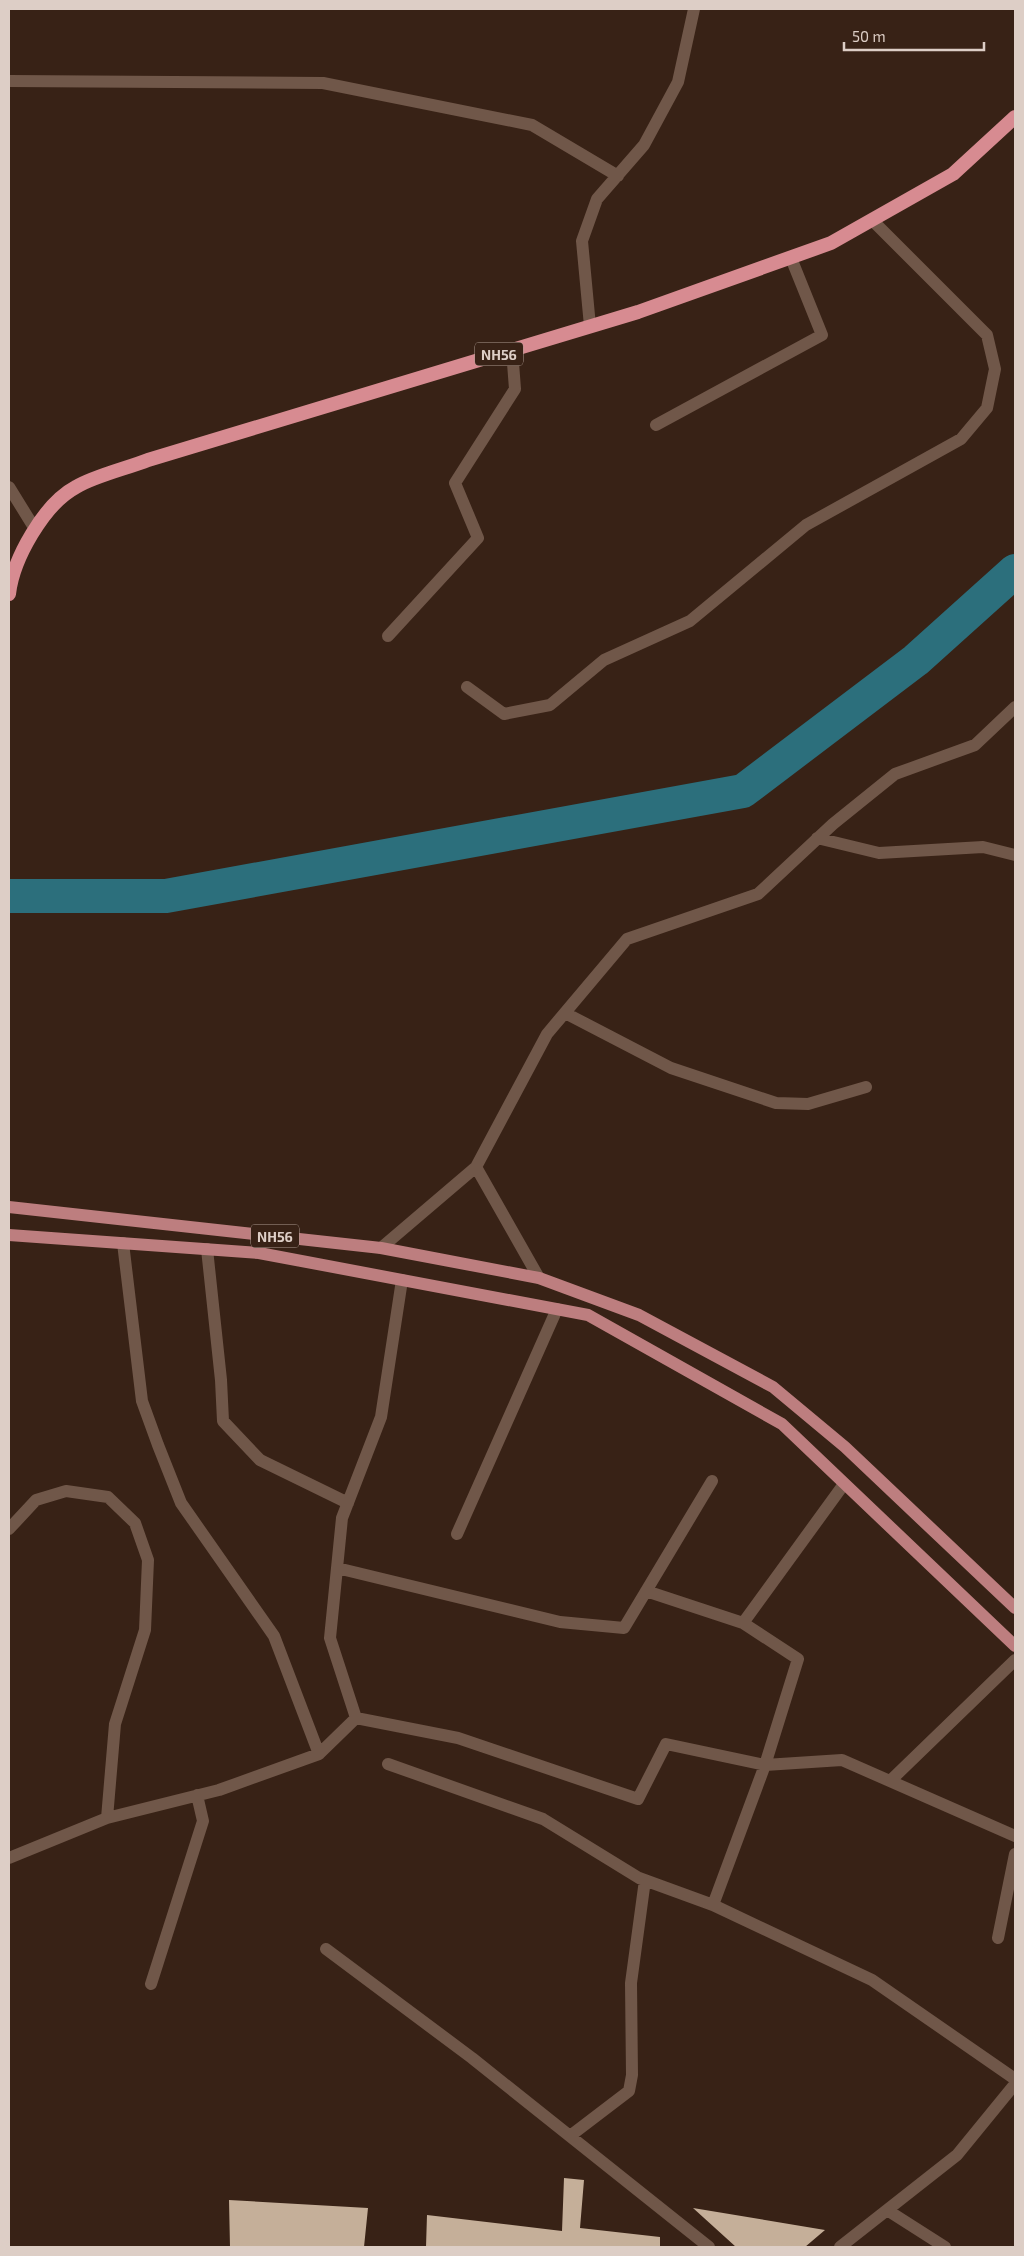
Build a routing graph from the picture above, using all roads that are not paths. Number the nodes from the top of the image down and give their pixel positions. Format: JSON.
{"nodes":[{"id":1,"x":694,"y":9,"type":"edge"},
{"id":2,"x":9,"y":81,"type":"edge"},
{"id":3,"x":1015,"y":117,"type":"edge"},
{"id":4,"x":618,"y":176,"type":"junction"},
{"id":5,"x":872,"y":220,"type":"junction"},
{"id":6,"x":791,"y":258,"type":"junction"},
{"id":7,"x":590,"y":326,"type":"junction"},
{"id":8,"x":512,"y":350,"type":"junction"},
{"id":9,"x":656,"y":425,"type":"dead end"},
{"id":10,"x":9,"y":487,"type":"edge"},
{"id":11,"x":35,"y":529,"type":"junction"},
{"id":12,"x":12,"y":574,"type":"edge"},
{"id":13,"x":9,"y":594,"type":"edge"},
{"id":14,"x":388,"y":636,"type":"dead end"},
{"id":15,"x":467,"y":687,"type":"dead end"},
{"id":16,"x":1015,"y":707,"type":"edge"},
{"id":17,"x":817,"y":838,"type":"junction"},
{"id":18,"x":1015,"y":855,"type":"edge"},
{"id":19,"x":565,"y":1013,"type":"junction"},
{"id":20,"x":866,"y":1087,"type":"dead end"},
{"id":21,"x":476,"y":1167,"type":"junction"},
{"id":22,"x":9,"y":1207,"type":"edge"},
{"id":23,"x":9,"y":1235,"type":"edge"},
{"id":24,"x":123,"y":1243,"type":"junction"},
{"id":25,"x":381,"y":1248,"type":"junction"},
{"id":26,"x":207,"y":1249,"type":"junction"},
{"id":27,"x":539,"y":1278,"type":"junction"},
{"id":28,"x":402,"y":1280,"type":"junction"},
{"id":29,"x":556,"y":1309,"type":"junction"},
{"id":30,"x":712,"y":1481,"type":"dead end"},
{"id":31,"x":844,"y":1484,"type":"junction"},
{"id":32,"x":348,"y":1503,"type":"junction"},
{"id":33,"x":9,"y":1530,"type":"edge"},
{"id":34,"x":457,"y":1534,"type":"dead end"},
{"id":35,"x":337,"y":1568,"type":"junction"},
{"id":36,"x":646,"y":1591,"type":"junction"},
{"id":37,"x":1015,"y":1608,"type":"edge"},
{"id":38,"x":743,"y":1623,"type":"junction"},
{"id":39,"x":1015,"y":1646,"type":"edge"},
{"id":40,"x":1015,"y":1660,"type":"edge"},
{"id":41,"x":356,"y":1718,"type":"junction"},
{"id":42,"x":319,"y":1754,"type":"junction"},
{"id":43,"x":388,"y":1764,"type":"dead end"},
{"id":44,"x":765,"y":1765,"type":"junction"},
{"id":45,"x":890,"y":1781,"type":"junction"},
{"id":46,"x":197,"y":1795,"type":"junction"},
{"id":47,"x":107,"y":1818,"type":"junction"},
{"id":48,"x":1015,"y":1836,"type":"edge"},
{"id":49,"x":1015,"y":1854,"type":"edge"},
{"id":50,"x":9,"y":1858,"type":"edge"},
{"id":51,"x":645,"y":1880,"type":"junction"},
{"id":52,"x":713,"y":1905,"type":"junction"},
{"id":53,"x":998,"y":1938,"type":"dead end"},
{"id":54,"x":326,"y":1949,"type":"dead end"},
{"id":55,"x":151,"y":1984,"type":"dead end"},
{"id":56,"x":1015,"y":2079,"type":"edge"},
{"id":57,"x":1015,"y":2084,"type":"edge"},
{"id":58,"x":570,"y":2136,"type":"junction"},
{"id":59,"x":887,"y":2210,"type":"junction"},
{"id":60,"x":709,"y":2247,"type":"edge"},
{"id":61,"x":840,"y":2247,"type":"edge"},
{"id":62,"x":945,"y":2247,"type":"edge"}],
"edges":[{"from":1,"to":4,"type":"street"},
{"from":2,"to":4,"type":"street"},
{"from":3,"to":5,"type":"highway","number":"NH56"},
{"from":4,"to":7,"type":"street"},
{"from":5,"to":6,"type":"highway","number":"NH56"},
{"from":5,"to":15,"type":"street"},
{"from":6,"to":7,"type":"highway","number":"NH56"},
{"from":6,"to":9,"type":"street"},
{"from":7,"to":8,"type":"highway","number":"NH56"},
{"from":8,"to":11,"type":"highway","number":"NH56"},
{"from":8,"to":14,"type":"street"},
{"from":10,"to":11,"type":"street"},
{"from":11,"to":12,"type":"highway","number":"NH56"},
{"from":12,"to":13,"type":"highway","number":"NH56"},
{"from":16,"to":17,"type":"street"},
{"from":17,"to":18,"type":"street"},
{"from":17,"to":19,"type":"street"},
{"from":19,"to":20,"type":"street"},
{"from":19,"to":21,"type":"street"},
{"from":21,"to":25,"type":"street"},
{"from":21,"to":27,"type":"street"},
{"from":22,"to":25,"type":"main road","number":"NH56"},
{"from":23,"to":24,"type":"main road"},
{"from":24,"to":26,"type":"main road"},
{"from":24,"to":42,"type":"street"},
{"from":25,"to":27,"type":"main road","number":"NH56"},
{"from":26,"to":28,"type":"main road"},
{"from":26,"to":32,"type":"street"},
{"from":27,"to":37,"type":"main road"},
{"from":28,"to":29,"type":"main road"},
{"from":28,"to":32,"type":"street"},
{"from":29,"to":31,"type":"main road"},
{"from":29,"to":34,"type":"street"},
{"from":30,"to":36,"type":"street"},
{"from":31,"to":38,"type":"street"},
{"from":31,"to":39,"type":"main road"},
{"from":32,"to":35,"type":"street"},
{"from":33,"to":47,"type":"street"},
{"from":35,"to":36,"type":"street"},
{"from":35,"to":41,"type":"street"},
{"from":36,"to":38,"type":"street"},
{"from":38,"to":44,"type":"street"},
{"from":40,"to":45,"type":"street"},
{"from":41,"to":42,"type":"street"},
{"from":41,"to":44,"type":"street"},
{"from":42,"to":46,"type":"street"},
{"from":43,"to":51,"type":"street"},
{"from":44,"to":45,"type":"street"},
{"from":44,"to":52,"type":"street"},
{"from":45,"to":48,"type":"street"},
{"from":46,"to":47,"type":"street"},
{"from":46,"to":55,"type":"street"},
{"from":47,"to":50,"type":"street"},
{"from":49,"to":53,"type":"street"},
{"from":51,"to":52,"type":"street"},
{"from":51,"to":58,"type":"street"},
{"from":52,"to":56,"type":"street"},
{"from":54,"to":58,"type":"street"},
{"from":57,"to":59,"type":"street"},
{"from":58,"to":60,"type":"street"},
{"from":59,"to":61,"type":"street"},
{"from":59,"to":62,"type":"street"}]}
